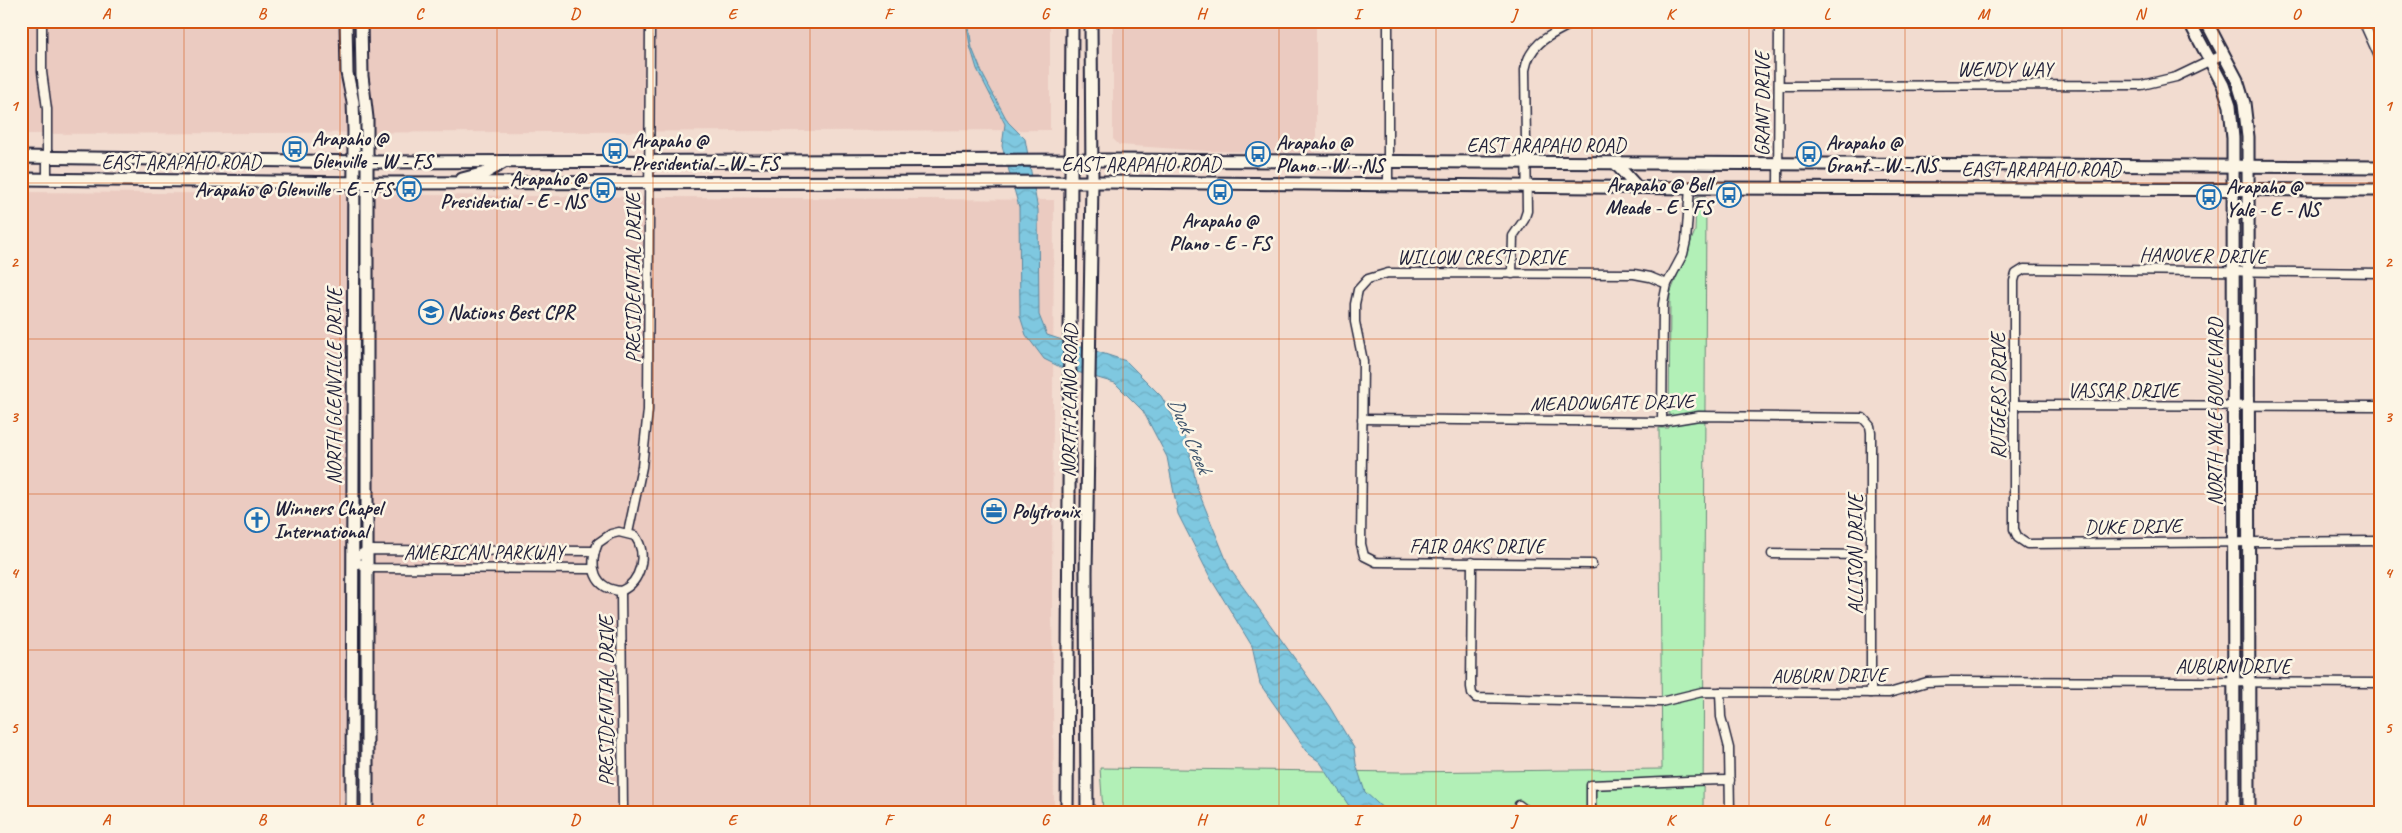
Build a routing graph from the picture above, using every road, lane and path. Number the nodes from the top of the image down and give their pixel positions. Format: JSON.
{"nodes":[{"id":1,"x":42,"y":21,"type":"edge"},
{"id":2,"x":346,"y":21,"type":"edge"},
{"id":3,"x":650,"y":21,"type":"edge"},
{"id":4,"x":1072,"y":21,"type":"edge"},
{"id":5,"x":1091,"y":21,"type":"edge"},
{"id":6,"x":1388,"y":21,"type":"edge"},
{"id":7,"x":1577,"y":21,"type":"edge"},
{"id":8,"x":1779,"y":21,"type":"edge"},
{"id":9,"x":2189,"y":21,"type":"edge"},
{"id":10,"x":2206,"y":21,"type":"edge"},
{"id":11,"x":2364,"y":21,"type":"edge"},
{"id":12,"x":362,"y":27,"type":"edge"},
{"id":13,"x":346,"y":33,"type":"junction"},
{"id":14,"x":2224,"y":54,"type":"junction"},
{"id":15,"x":2211,"y":60,"type":"junction"},
{"id":16,"x":2381,"y":61,"type":"edge"},
{"id":17,"x":1779,"y":86,"type":"junction"},
{"id":18,"x":21,"y":157,"type":"edge"},
{"id":19,"x":46,"y":157,"type":"junction"},
{"id":20,"x":650,"y":160,"type":"junction"},
{"id":21,"x":353,"y":161,"type":"junction"},
{"id":22,"x":505,"y":161,"type":"junction"},
{"id":23,"x":1070,"y":161,"type":"junction"},
{"id":24,"x":1092,"y":161,"type":"junction"},
{"id":25,"x":367,"y":162,"type":"junction"},
{"id":26,"x":1388,"y":162,"type":"junction"},
{"id":27,"x":1526,"y":164,"type":"junction"},
{"id":28,"x":1616,"y":164,"type":"junction"},
{"id":29,"x":1778,"y":164,"type":"junction"},
{"id":30,"x":2233,"y":166,"type":"junction"},
{"id":31,"x":2248,"y":167,"type":"junction"},
{"id":32,"x":2381,"y":167,"type":"edge"},
{"id":33,"x":21,"y":179,"type":"edge"},
{"id":34,"x":47,"y":180,"type":"junction"},
{"id":35,"x":354,"y":182,"type":"junction"},
{"id":36,"x":366,"y":182,"type":"junction"},
{"id":37,"x":456,"y":182,"type":"junction"},
{"id":38,"x":1092,"y":182,"type":"junction"},
{"id":39,"x":650,"y":183,"type":"junction"},
{"id":40,"x":1070,"y":183,"type":"junction"},
{"id":41,"x":1388,"y":185,"type":"junction"},
{"id":42,"x":1526,"y":185,"type":"junction"},
{"id":43,"x":1637,"y":187,"type":"junction"},
{"id":44,"x":1778,"y":187,"type":"junction"},
{"id":45,"x":1690,"y":188,"type":"junction"},
{"id":46,"x":2233,"y":190,"type":"junction"},
{"id":47,"x":2249,"y":190,"type":"junction"},
{"id":48,"x":2381,"y":190,"type":"edge"},
{"id":49,"x":2024,"y":269,"type":"joint"},
{"id":50,"x":2234,"y":271,"type":"junction"},
{"id":51,"x":2249,"y":272,"type":"junction"},
{"id":52,"x":2381,"y":273,"type":"edge"},
{"id":53,"x":1512,"y":274,"type":"junction"},
{"id":54,"x":1667,"y":284,"type":"junction"},
{"id":55,"x":366,"y":378,"type":"junction"},
{"id":56,"x":352,"y":379,"type":"junction"},
{"id":57,"x":2014,"y":405,"type":"junction"},
{"id":58,"x":2234,"y":406,"type":"junction"},
{"id":59,"x":2248,"y":406,"type":"junction"},
{"id":60,"x":2381,"y":406,"type":"edge"},
{"id":61,"x":1863,"y":418,"type":"joint"},
{"id":62,"x":1362,"y":419,"type":"junction"},
{"id":63,"x":1662,"y":422,"type":"junction"},
{"id":64,"x":2014,"y":528,"type":"joint"},
{"id":65,"x":628,"y":533,"type":"junction"},
{"id":66,"x":2234,"y":541,"type":"junction"},
{"id":67,"x":2249,"y":542,"type":"junction"},
{"id":68,"x":2381,"y":542,"type":"edge"},
{"id":69,"x":367,"y":550,"type":"junction"},
{"id":70,"x":595,"y":551,"type":"junction"},
{"id":71,"x":465,"y":552,"type":"junction"},
{"id":72,"x":525,"y":552,"type":"junction"},
{"id":73,"x":1772,"y":554,"type":"dead end"},
{"id":74,"x":1871,"y":555,"type":"junction"},
{"id":75,"x":1364,"y":556,"type":"joint"},
{"id":76,"x":353,"y":559,"type":"junction"},
{"id":77,"x":1472,"y":562,"type":"junction"},
{"id":78,"x":1592,"y":564,"type":"dead end"},
{"id":79,"x":367,"y":568,"type":"junction"},
{"id":80,"x":465,"y":568,"type":"junction"},
{"id":81,"x":525,"y":568,"type":"junction"},
{"id":82,"x":593,"y":569,"type":"junction"},
{"id":83,"x":622,"y":591,"type":"junction"},
{"id":84,"x":2234,"y":682,"type":"junction"},
{"id":85,"x":2247,"y":683,"type":"junction"},
{"id":86,"x":2381,"y":683,"type":"edge"},
{"id":87,"x":1720,"y":692,"type":"junction"},
{"id":88,"x":1871,"y":693,"type":"junction"},
{"id":89,"x":1067,"y":763,"type":"junction"},
{"id":90,"x":1087,"y":763,"type":"junction"},
{"id":91,"x":1730,"y":780,"type":"junction"},
{"id":92,"x":1519,"y":805,"type":"dead end"},
{"id":93,"x":352,"y":812,"type":"edge"},
{"id":94,"x":367,"y":812,"type":"edge"},
{"id":95,"x":623,"y":812,"type":"edge"},
{"id":96,"x":1067,"y":812,"type":"edge"},
{"id":97,"x":1087,"y":812,"type":"edge"},
{"id":98,"x":1528,"y":812,"type":"edge"},
{"id":99,"x":1591,"y":812,"type":"edge"},
{"id":100,"x":1730,"y":812,"type":"edge"},
{"id":101,"x":2234,"y":812,"type":"edge"},
{"id":102,"x":2248,"y":812,"type":"edge"}],
"edges":[{"from":1,"to":19,"type":"street"},
{"from":2,"to":13,"type":"main road","name":"NORTH GLENVILLE DRIVE"},
{"from":3,"to":20,"type":"street","name":"PRESIDENTIAL DRIVE"},
{"from":4,"to":23,"type":"main road","name":"NORTH PLANO ROAD"},
{"from":5,"to":24,"type":"main road","name":"NORTH PLANO ROAD"},
{"from":6,"to":26,"type":"street"},
{"from":7,"to":27,"type":"street"},
{"from":8,"to":17,"type":"street","name":"GRANT DRIVE"},
{"from":9,"to":15,"type":"main road","name":"NORTH YALE BOULEVARD"},
{"from":10,"to":14,"type":"main road","name":"NORTH YALE BOULEVARD"},
{"from":11,"to":16,"type":"street"},
{"from":12,"to":13,"type":"main road"},
{"from":12,"to":25,"type":"main road","name":"NORTH GLENVILLE DRIVE"},
{"from":13,"to":21,"type":"main road","name":"NORTH GLENVILLE DRIVE"},
{"from":14,"to":15,"type":"street","name":"WENDY WAY"},
{"from":14,"to":31,"type":"main road","name":"NORTH YALE BOULEVARD"},
{"from":15,"to":17,"type":"street","name":"WENDY WAY"},
{"from":15,"to":30,"type":"main road","name":"NORTH YALE BOULEVARD"},
{"from":17,"to":29,"type":"street","name":"GRANT DRIVE"},
{"from":18,"to":19,"type":"main road","name":"EAST ARAPAHO ROAD"},
{"from":19,"to":21,"type":"main road","name":"EAST ARAPAHO ROAD"},
{"from":19,"to":34,"type":"street"},
{"from":20,"to":22,"type":"main road","name":"EAST ARAPAHO ROAD"},
{"from":20,"to":23,"type":"main road","name":"EAST ARAPAHO ROAD"},
{"from":20,"to":39,"type":"street","name":"PRESIDENTIAL DRIVE"},
{"from":21,"to":25,"type":"main road","name":"EAST ARAPAHO ROAD"},
{"from":21,"to":35,"type":"main road","name":"NORTH GLENVILLE DRIVE"},
{"from":22,"to":25,"type":"main road","name":"EAST ARAPAHO ROAD"},
{"from":22,"to":37,"type":"main road"},
{"from":23,"to":24,"type":"main road","name":"EAST ARAPAHO ROAD"},
{"from":23,"to":40,"type":"main road","name":"NORTH PLANO ROAD"},
{"from":24,"to":26,"type":"main road","name":"EAST ARAPAHO ROAD"},
{"from":24,"to":38,"type":"main road","name":"NORTH PLANO ROAD"},
{"from":25,"to":36,"type":"main road","name":"NORTH GLENVILLE DRIVE"},
{"from":26,"to":27,"type":"main road","name":"EAST ARAPAHO ROAD"},
{"from":26,"to":41,"type":"street"},
{"from":27,"to":28,"type":"main road","name":"EAST ARAPAHO ROAD"},
{"from":27,"to":42,"type":"street"},
{"from":28,"to":29,"type":"main road","name":"EAST ARAPAHO ROAD"},
{"from":28,"to":43,"type":"main road"},
{"from":29,"to":30,"type":"main road","name":"EAST ARAPAHO ROAD"},
{"from":29,"to":44,"type":"street","name":"GRANT DRIVE"},
{"from":30,"to":31,"type":"main road","name":"EAST ARAPAHO ROAD"},
{"from":30,"to":46,"type":"main road","name":"NORTH YALE BOULEVARD"},
{"from":31,"to":32,"type":"main road","name":"EAST ARAPAHO ROAD"},
{"from":31,"to":47,"type":"main road","name":"NORTH YALE BOULEVARD"},
{"from":33,"to":34,"type":"main road","name":"EAST ARAPAHO ROAD"},
{"from":34,"to":35,"type":"main road","name":"EAST ARAPAHO ROAD"},
{"from":35,"to":36,"type":"main road","name":"EAST ARAPAHO ROAD"},
{"from":35,"to":56,"type":"main road","name":"NORTH GLENVILLE DRIVE"},
{"from":36,"to":37,"type":"main road","name":"EAST ARAPAHO ROAD"},
{"from":36,"to":55,"type":"main road","name":"NORTH GLENVILLE DRIVE"},
{"from":37,"to":39,"type":"main road","name":"EAST ARAPAHO ROAD"},
{"from":38,"to":40,"type":"main road","name":"EAST ARAPAHO ROAD"},
{"from":38,"to":41,"type":"main road","name":"EAST ARAPAHO ROAD"},
{"from":38,"to":90,"type":"main road","name":"NORTH PLANO ROAD"},
{"from":39,"to":40,"type":"main road","name":"EAST ARAPAHO ROAD"},
{"from":39,"to":65,"type":"street","name":"PRESIDENTIAL DRIVE"},
{"from":40,"to":89,"type":"main road","name":"NORTH PLANO ROAD"},
{"from":41,"to":42,"type":"main road","name":"EAST ARAPAHO ROAD"},
{"from":42,"to":43,"type":"main road","name":"EAST ARAPAHO ROAD"},
{"from":42,"to":53,"type":"street"},
{"from":43,"to":45,"type":"main road","name":"EAST ARAPAHO ROAD"},
{"from":44,"to":45,"type":"main road","name":"EAST ARAPAHO ROAD"},
{"from":44,"to":46,"type":"main road","name":"EAST ARAPAHO ROAD"},
{"from":45,"to":54,"type":"street"},
{"from":46,"to":47,"type":"main road","name":"EAST ARAPAHO ROAD"},
{"from":46,"to":50,"type":"main road","name":"NORTH YALE BOULEVARD"},
{"from":47,"to":48,"type":"main road","name":"EAST ARAPAHO ROAD"},
{"from":47,"to":51,"type":"main road","name":"NORTH YALE BOULEVARD"},
{"from":49,"to":50,"type":"street","name":"HANOVER DRIVE"},
{"from":49,"to":57,"type":"street","name":"RUTGERS DRIVE"},
{"from":50,"to":51,"type":"street","name":"HANOVER DRIVE"},
{"from":50,"to":58,"type":"main road","name":"NORTH YALE BOULEVARD"},
{"from":51,"to":52,"type":"street","name":"HANOVER DRIVE"},
{"from":51,"to":59,"type":"main road","name":"NORTH YALE BOULEVARD"},
{"from":53,"to":54,"type":"street","name":"WILLOW CREST DRIVE"},
{"from":53,"to":62,"type":"street","name":"WILLOW CREST DRIVE"},
{"from":54,"to":63,"type":"street"},
{"from":55,"to":56,"type":"main road"},
{"from":55,"to":69,"type":"main road","name":"NORTH GLENVILLE DRIVE"},
{"from":56,"to":76,"type":"main road","name":"NORTH GLENVILLE DRIVE"},
{"from":57,"to":58,"type":"street","name":"VASSAR DRIVE"},
{"from":57,"to":64,"type":"street","name":"RUTGERS DRIVE"},
{"from":58,"to":59,"type":"street","name":"VASSAR DRIVE"},
{"from":58,"to":66,"type":"main road","name":"NORTH YALE BOULEVARD"},
{"from":59,"to":60,"type":"street","name":"VASSAR DRIVE"},
{"from":59,"to":67,"type":"main road","name":"NORTH YALE BOULEVARD"},
{"from":61,"to":63,"type":"street","name":"MEADOWGATE DRIVE"},
{"from":61,"to":74,"type":"street","name":"ALLISON DRIVE"},
{"from":62,"to":63,"type":"street","name":"MEADOWGATE DRIVE"},
{"from":62,"to":75,"type":"street","name":"WILLOW CREST DRIVE"},
{"from":64,"to":66,"type":"street","name":"DUKE DRIVE"},
{"from":65,"to":70,"type":"street"},
{"from":65,"to":83,"type":"street","name":"PRESIDENTIAL DRIVE"},
{"from":66,"to":67,"type":"street","name":"DUKE DRIVE"},
{"from":66,"to":84,"type":"main road","name":"NORTH YALE BOULEVARD"},
{"from":67,"to":68,"type":"street","name":"DUKE DRIVE"},
{"from":67,"to":85,"type":"main road","name":"NORTH YALE BOULEVARD"},
{"from":69,"to":71,"type":"street","name":"AMERICAN PARKWAY"},
{"from":69,"to":76,"type":"street"},
{"from":69,"to":79,"type":"main road","name":"NORTH GLENVILLE DRIVE"},
{"from":70,"to":72,"type":"street","name":"AMERICAN PARKWAY"},
{"from":70,"to":82,"type":"street"},
{"from":71,"to":72,"type":"street","name":"AMERICAN PARKWAY"},
{"from":71,"to":80,"type":"street"},
{"from":72,"to":81,"type":"street"},
{"from":73,"to":74,"type":"street"},
{"from":74,"to":88,"type":"street","name":"ALLISON DRIVE"},
{"from":75,"to":77,"type":"street","name":"FAIR OAKS DRIVE"},
{"from":76,"to":79,"type":"street"},
{"from":76,"to":93,"type":"main road","name":"NORTH GLENVILLE DRIVE"},
{"from":77,"to":78,"type":"street","name":"FAIR OAKS DRIVE"},
{"from":77,"to":87,"type":"street","name":"AUBURN DRIVE"},
{"from":79,"to":80,"type":"street","name":"AMERICAN PARKWAY"},
{"from":79,"to":94,"type":"main road","name":"NORTH GLENVILLE DRIVE"},
{"from":80,"to":81,"type":"street","name":"AMERICAN PARKWAY"},
{"from":81,"to":82,"type":"street","name":"AMERICAN PARKWAY"},
{"from":82,"to":83,"type":"street","name":"PRESIDENTIAL DRIVE"},
{"from":83,"to":95,"type":"street","name":"PRESIDENTIAL DRIVE"},
{"from":84,"to":85,"type":"street","name":"AUBURN DRIVE"},
{"from":84,"to":88,"type":"street","name":"AUBURN DRIVE"},
{"from":84,"to":101,"type":"main road","name":"NORTH YALE BOULEVARD"},
{"from":85,"to":86,"type":"street","name":"AUBURN DRIVE"},
{"from":85,"to":102,"type":"main road","name":"NORTH YALE BOULEVARD"},
{"from":87,"to":88,"type":"street","name":"AUBURN DRIVE"},
{"from":87,"to":91,"type":"street"},
{"from":89,"to":90,"type":"main road"},
{"from":89,"to":96,"type":"main road","name":"NORTH PLANO ROAD"},
{"from":90,"to":97,"type":"main road","name":"NORTH PLANO ROAD"},
{"from":91,"to":99,"type":"street"},
{"from":91,"to":100,"type":"street"},
{"from":92,"to":98,"type":"street"}]}
